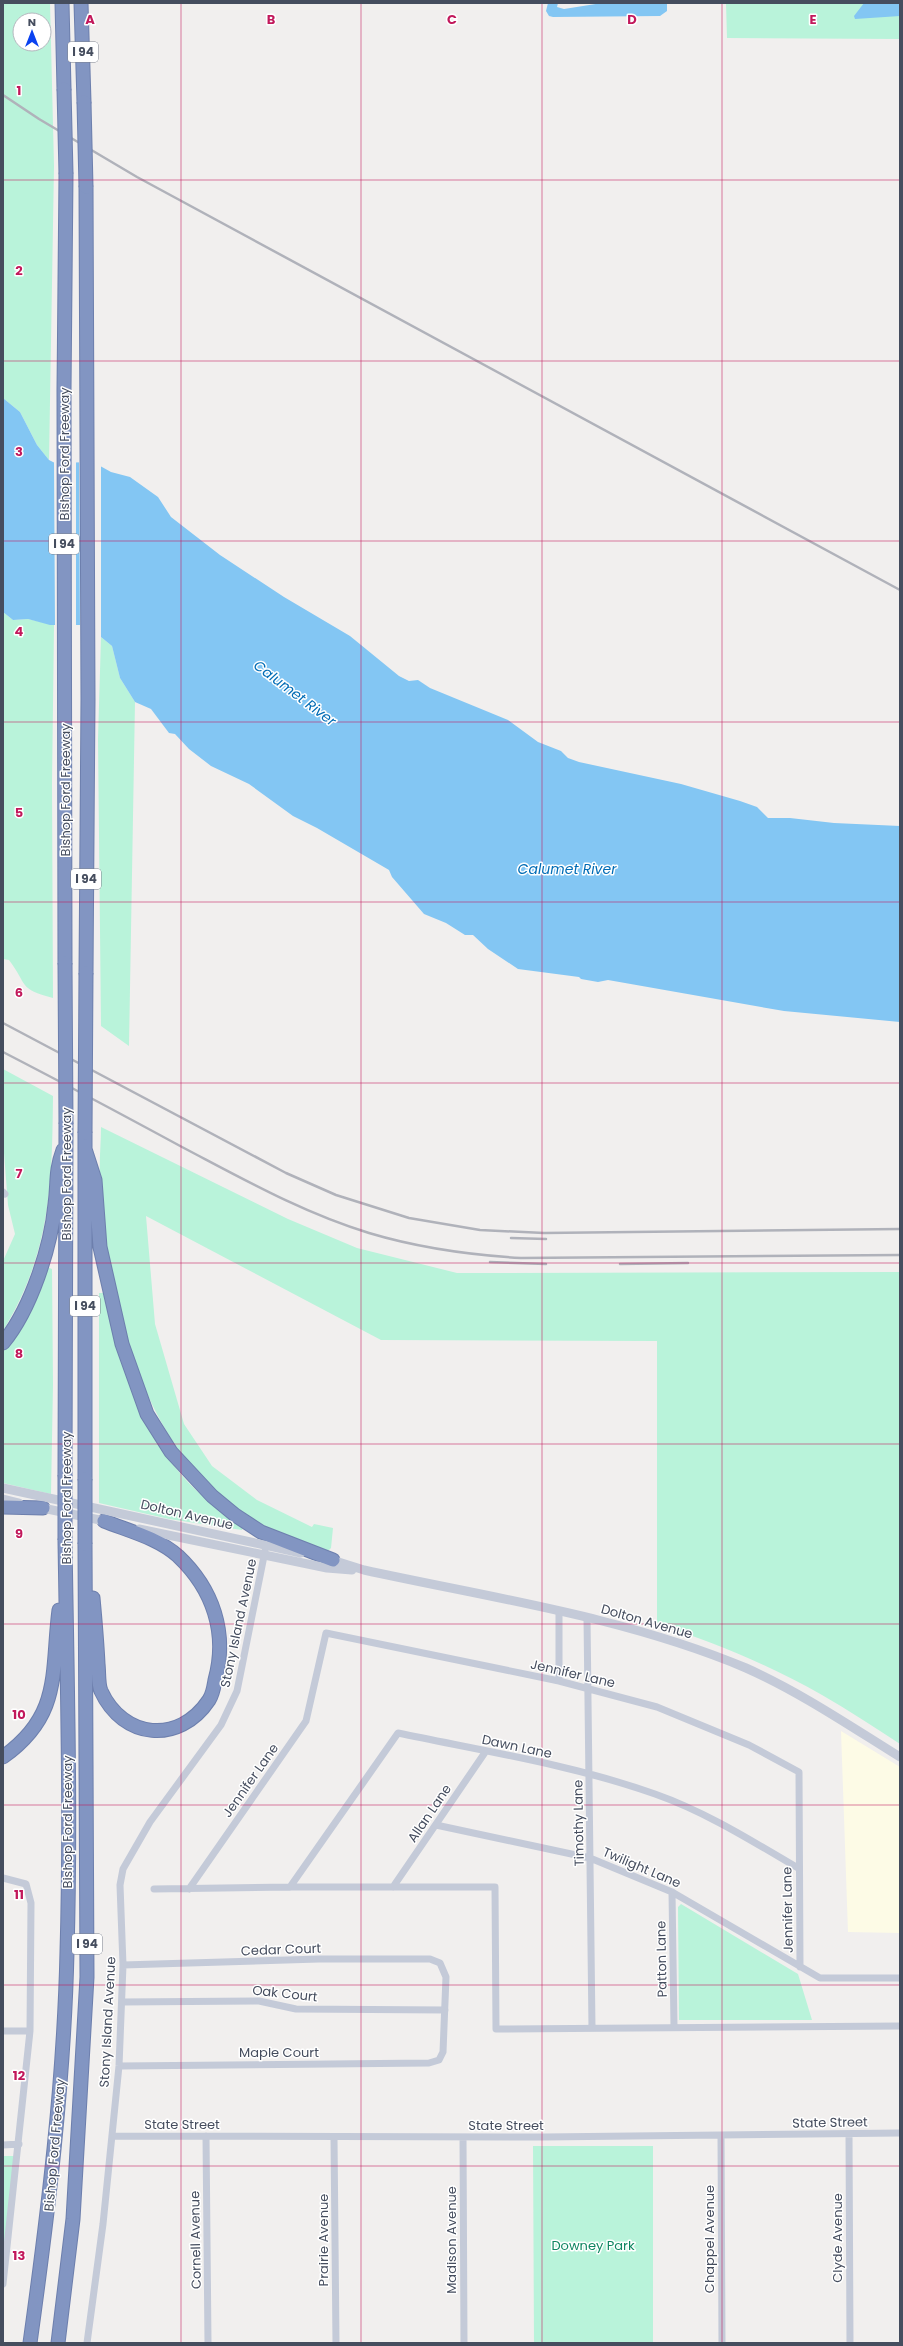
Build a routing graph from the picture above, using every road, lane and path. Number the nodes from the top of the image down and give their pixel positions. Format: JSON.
{"nodes":[{"id":1,"x":62,"y":3,"type":"edge"},
{"id":2,"x":81,"y":3,"type":"edge"},
{"id":3,"x":66,"y":1141,"type":"junction"},
{"id":4,"x":84,"y":1149,"type":"junction"},
{"id":5,"x":3,"y":1343,"type":"edge"},
{"id":6,"x":3,"y":1488,"type":"edge"},
{"id":7,"x":3,"y":1499,"type":"edge"},
{"id":8,"x":3,"y":1507,"type":"edge"},
{"id":9,"x":44,"y":1508,"type":"junction"},
{"id":10,"x":104,"y":1521,"type":"junction"},
{"id":11,"x":266,"y":1545,"type":"junction"},
{"id":12,"x":264,"y":1555,"type":"junction"},
{"id":13,"x":66,"y":1559,"type":"junction"},
{"id":14,"x":85,"y":1559,"type":"junction"},
{"id":15,"x":333,"y":1560,"type":"junction"},
{"id":16,"x":364,"y":1570,"type":"junction"},
{"id":17,"x":559,"y":1612,"type":"junction"},
{"id":18,"x":587,"y":1618,"type":"junction"},
{"id":19,"x":559,"y":1681,"type":"junction"},
{"id":20,"x":587,"y":1688,"type":"junction"},
{"id":21,"x":486,"y":1751,"type":"junction"},
{"id":22,"x":3,"y":1757,"type":"edge"},
{"id":23,"x":900,"y":1757,"type":"edge"},
{"id":24,"x":589,"y":1774,"type":"junction"},
{"id":25,"x":436,"y":1825,"type":"junction"},
{"id":26,"x":590,"y":1858,"type":"junction"},
{"id":27,"x":798,"y":1868,"type":"junction"},
{"id":28,"x":3,"y":1878,"type":"edge"},
{"id":29,"x":290,"y":1887,"type":"junction"},
{"id":30,"x":393,"y":1887,"type":"junction"},
{"id":31,"x":154,"y":1889,"type":"dead end"},
{"id":32,"x":188,"y":1889,"type":"junction"},
{"id":33,"x":672,"y":1892,"type":"junction"},
{"id":34,"x":123,"y":1965,"type":"junction"},
{"id":35,"x":800,"y":1967,"type":"junction"},
{"id":36,"x":900,"y":1978,"type":"edge"},
{"id":37,"x":122,"y":2002,"type":"junction"},
{"id":38,"x":444,"y":2010,"type":"junction"},
{"id":39,"x":674,"y":2026,"type":"junction"},
{"id":40,"x":900,"y":2026,"type":"edge"},
{"id":41,"x":592,"y":2028,"type":"junction"},
{"id":42,"x":30,"y":2030,"type":"junction"},
{"id":43,"x":3,"y":2031,"type":"edge"},
{"id":44,"x":119,"y":2066,"type":"junction"},
{"id":45,"x":900,"y":2133,"type":"edge"},
{"id":46,"x":849,"y":2134,"type":"junction"},
{"id":47,"x":721,"y":2135,"type":"junction"},
{"id":48,"x":112,"y":2136,"type":"junction"},
{"id":49,"x":206,"y":2136,"type":"junction"},
{"id":50,"x":334,"y":2137,"type":"junction"},
{"id":51,"x":463,"y":2137,"type":"junction"},
{"id":52,"x":3,"y":2144,"type":"edge"},
{"id":53,"x":19,"y":2144,"type":"junction"},
{"id":54,"x":3,"y":2284,"type":"edge"},
{"id":55,"x":30,"y":2343,"type":"edge"},
{"id":56,"x":58,"y":2343,"type":"edge"},
{"id":57,"x":87,"y":2343,"type":"edge"},
{"id":58,"x":208,"y":2343,"type":"edge"},
{"id":59,"x":336,"y":2343,"type":"edge"},
{"id":60,"x":464,"y":2343,"type":"edge"},
{"id":61,"x":722,"y":2343,"type":"edge"},
{"id":62,"x":850,"y":2343,"type":"edge"}],
"edges":[{"from":1,"to":3,"type":"highway","name":"Bishop Ford Freeway","number":"I 94","bridge":true},
{"from":2,"to":4,"type":"highway","name":"Bishop Ford Freeway","number":"I 94","bridge":true},
{"from":3,"to":5,"type":"highway"},
{"from":3,"to":13,"type":"highway","name":"Bishop Ford Freeway","number":"I 94","bridge":true},
{"from":4,"to":14,"type":"highway","name":"Bishop Ford Freeway","number":"I 94","bridge":true},
{"from":4,"to":15,"type":"highway"},
{"from":6,"to":11,"type":"street","name":"Dolton Avenue"},
{"from":7,"to":9,"type":"street","name":"Dolton Avenue"},
{"from":8,"to":9,"type":"highway"},
{"from":9,"to":10,"type":"street","name":"Dolton Avenue"},
{"from":10,"to":12,"type":"street","name":"Dolton Avenue"},
{"from":10,"to":14,"type":"highway"},
{"from":11,"to":12,"type":"street","name":"Stony Island Avenue"},
{"from":11,"to":15,"type":"street","name":"Dolton Avenue"},
{"from":12,"to":16,"type":"street","name":"Dolton Avenue"},
{"from":12,"to":34,"type":"street","name":"Stony Island Avenue"},
{"from":13,"to":22,"type":"highway"},
{"from":13,"to":55,"type":"highway","name":"Bishop Ford Freeway","number":"I 94"},
{"from":14,"to":56,"type":"highway","name":"Bishop Ford Freeway","number":"I 94"},
{"from":15,"to":16,"type":"street","name":"Dolton Avenue"},
{"from":16,"to":17,"type":"street","name":"Dolton Avenue"},
{"from":17,"to":18,"type":"street","name":"Dolton Avenue"},
{"from":17,"to":19,"type":"street"},
{"from":18,"to":20,"type":"street","name":"Timothy Lane"},
{"from":18,"to":23,"type":"street","name":"Dolton Avenue"},
{"from":19,"to":20,"type":"street","name":"Jennifer Lane"},
{"from":19,"to":32,"type":"street","name":"Jennifer Lane"},
{"from":20,"to":24,"type":"street","name":"Timothy Lane"},
{"from":20,"to":27,"type":"street","name":"Jennifer Lane"},
{"from":21,"to":24,"type":"street","name":"Dawn Lane"},
{"from":21,"to":25,"type":"street","name":"Allan Lane"},
{"from":21,"to":29,"type":"street","name":"Dawn Lane"},
{"from":24,"to":26,"type":"street","name":"Timothy Lane"},
{"from":24,"to":27,"type":"street","name":"Dawn Lane"},
{"from":25,"to":26,"type":"street","name":"Twilight Lane"},
{"from":25,"to":30,"type":"street","name":"Allan Lane"},
{"from":26,"to":33,"type":"street","name":"Twilight Lane"},
{"from":26,"to":41,"type":"street","name":"Timothy Lane"},
{"from":27,"to":35,"type":"street","name":"Jennifer Lane"},
{"from":28,"to":42,"type":"street"},
{"from":29,"to":30,"type":"street"},
{"from":29,"to":32,"type":"street"},
{"from":30,"to":41,"type":"street"},
{"from":31,"to":32,"type":"street"},
{"from":33,"to":35,"type":"street","name":"Twilight Lane"},
{"from":33,"to":39,"type":"street","name":"Patton Lane"},
{"from":34,"to":37,"type":"street","name":"Stony Island Avenue"},
{"from":34,"to":38,"type":"street","name":"Cedar Court"},
{"from":35,"to":36,"type":"street","name":"Jennifer Lane"},
{"from":37,"to":38,"type":"street","name":"Oak Court"},
{"from":37,"to":44,"type":"street","name":"Stony Island Avenue"},
{"from":38,"to":44,"type":"street","name":"Maple Court"},
{"from":39,"to":40,"type":"street"},
{"from":39,"to":41,"type":"street"},
{"from":42,"to":43,"type":"street"},
{"from":42,"to":53,"type":"street"},
{"from":44,"to":48,"type":"street","name":"Stony Island Avenue"},
{"from":45,"to":46,"type":"street","name":"State Street"},
{"from":46,"to":47,"type":"street","name":"State Street"},
{"from":46,"to":62,"type":"street","name":"Clyde Avenue"},
{"from":47,"to":51,"type":"street","name":"State Street"},
{"from":47,"to":61,"type":"street","name":"Chappel Avenue"},
{"from":48,"to":49,"type":"street","name":"State Street"},
{"from":48,"to":57,"type":"street","name":"Stony Island Avenue"},
{"from":49,"to":50,"type":"street","name":"State Street"},
{"from":49,"to":58,"type":"street","name":"Cornell Avenue"},
{"from":50,"to":51,"type":"street","name":"State Street"},
{"from":50,"to":59,"type":"street","name":"Prairie Avenue"},
{"from":51,"to":60,"type":"street","name":"Madison Avenue"},
{"from":52,"to":53,"type":"street"},
{"from":53,"to":54,"type":"street"}]}
